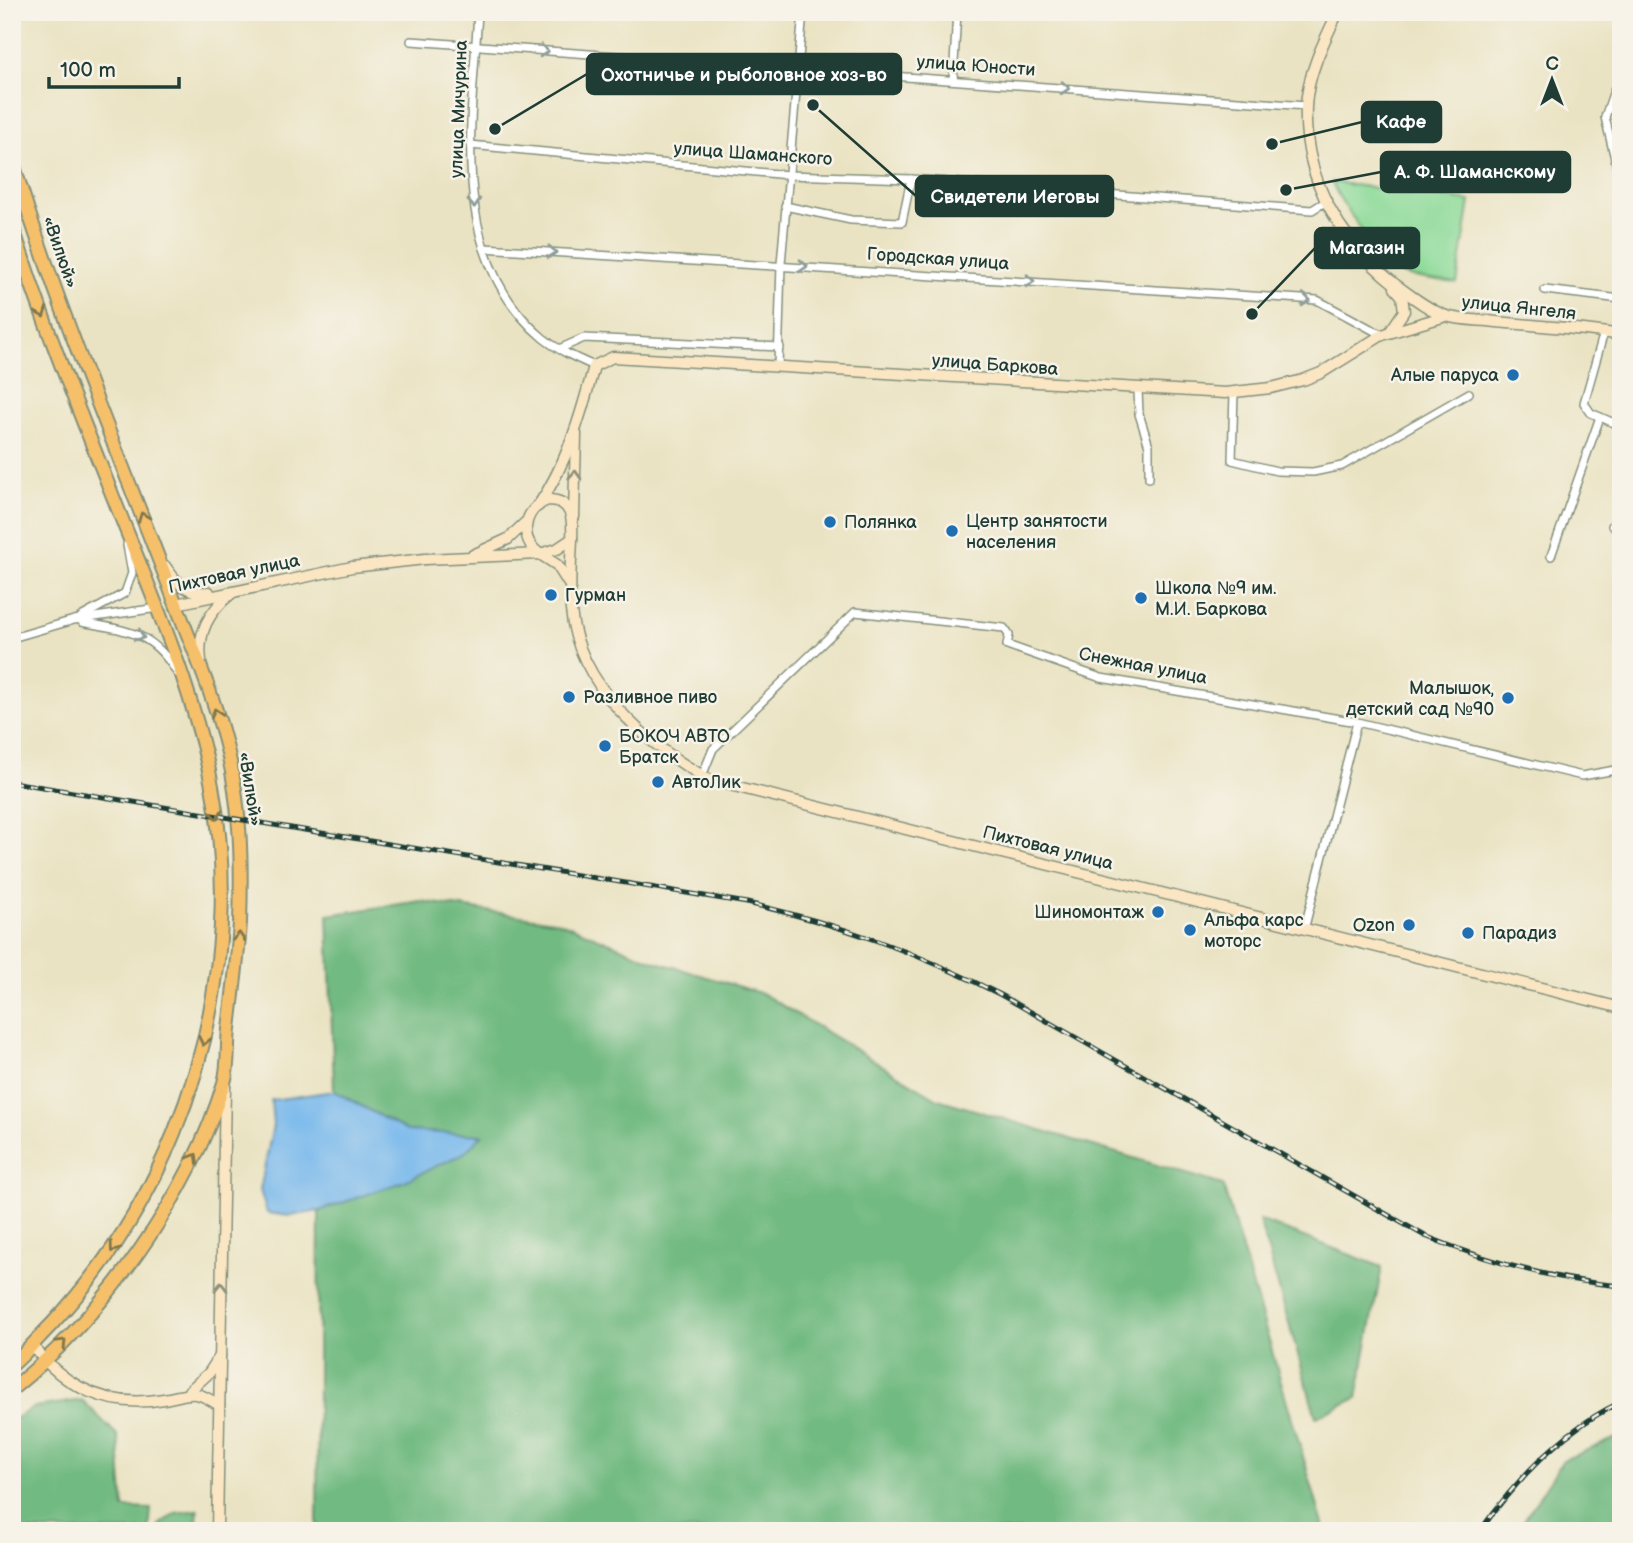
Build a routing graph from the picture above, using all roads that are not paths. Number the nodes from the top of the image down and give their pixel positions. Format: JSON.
{"nodes":[{"id":1,"x":478,"y":12,"type":"edge"},
{"id":2,"x":803,"y":12,"type":"edge"},
{"id":3,"x":957,"y":12,"type":"edge"},
{"id":4,"x":1337,"y":12,"type":"edge"},
{"id":5,"x":411,"y":41,"type":"dead end"},
{"id":6,"x":476,"y":46,"type":"junction"},
{"id":7,"x":798,"y":68,"type":"junction"},
{"id":8,"x":1621,"y":70,"type":"edge"},
{"id":9,"x":953,"y":80,"type":"junction"},
{"id":10,"x":1306,"y":106,"type":"junction"},
{"id":11,"x":1611,"y":141,"type":"junction"},
{"id":12,"x":1621,"y":142,"type":"edge"},
{"id":13,"x":470,"y":145,"type":"junction"},
{"id":14,"x":12,"y":160,"type":"edge"},
{"id":15,"x":788,"y":175,"type":"junction"},
{"id":16,"x":911,"y":179,"type":"junction"},
{"id":17,"x":1621,"y":184,"type":"edge"},
{"id":18,"x":1325,"y":202,"type":"junction"},
{"id":19,"x":785,"y":206,"type":"junction"},
{"id":20,"x":12,"y":225,"type":"edge"},
{"id":21,"x":484,"y":248,"type":"junction"},
{"id":22,"x":781,"y":264,"type":"junction"},
{"id":23,"x":1390,"y":280,"type":"junction"},
{"id":24,"x":1545,"y":290,"type":"dead end"},
{"id":25,"x":1621,"y":299,"type":"edge"},
{"id":26,"x":1446,"y":316,"type":"junction"},
{"id":27,"x":1604,"y":332,"type":"junction"},
{"id":28,"x":1386,"y":334,"type":"junction"},
{"id":29,"x":1621,"y":335,"type":"edge"},
{"id":30,"x":780,"y":347,"type":"junction"},
{"id":31,"x":559,"y":349,"type":"junction"},
{"id":32,"x":594,"y":366,"type":"junction"},
{"id":33,"x":778,"y":367,"type":"junction"},
{"id":34,"x":1138,"y":390,"type":"junction"},
{"id":35,"x":1234,"y":393,"type":"junction"},
{"id":36,"x":1469,"y":393,"type":"dead end"},
{"id":37,"x":1600,"y":417,"type":"junction"},
{"id":38,"x":1621,"y":426,"type":"edge"},
{"id":39,"x":576,"y":430,"type":"junction"},
{"id":40,"x":1149,"y":478,"type":"dead end"},
{"id":41,"x":538,"y":506,"type":"junction"},
{"id":42,"x":1621,"y":510,"type":"edge"},
{"id":43,"x":573,"y":519,"type":"junction"},
{"id":44,"x":528,"y":520,"type":"junction"},
{"id":45,"x":124,"y":525,"type":"junction"},
{"id":46,"x":1612,"y":526,"type":"dead end"},
{"id":47,"x":572,"y":539,"type":"junction"},
{"id":48,"x":155,"y":550,"type":"junction"},
{"id":49,"x":540,"y":554,"type":"junction"},
{"id":50,"x":1551,"y":556,"type":"dead end"},
{"id":51,"x":466,"y":557,"type":"junction"},
{"id":52,"x":570,"y":587,"type":"junction"},
{"id":53,"x":237,"y":589,"type":"junction"},
{"id":54,"x":176,"y":604,"type":"junction"},
{"id":55,"x":158,"y":608,"type":"junction"},
{"id":56,"x":74,"y":620,"type":"junction"},
{"id":57,"x":12,"y":638,"type":"edge"},
{"id":58,"x":203,"y":676,"type":"junction"},
{"id":59,"x":184,"y":687,"type":"junction"},
{"id":60,"x":1357,"y":722,"type":"junction"},
{"id":61,"x":1621,"y":769,"type":"edge"},
{"id":62,"x":702,"y":776,"type":"junction"},
{"id":63,"x":1304,"y":930,"type":"junction"},
{"id":64,"x":1621,"y":1008,"type":"edge"},
{"id":65,"x":225,"y":1079,"type":"junction"},
{"id":66,"x":32,"y":1345,"type":"junction"},
{"id":67,"x":220,"y":1355,"type":"junction"},
{"id":68,"x":44,"y":1361,"type":"junction"},
{"id":69,"x":12,"y":1365,"type":"edge"},
{"id":70,"x":12,"y":1389,"type":"edge"},
{"id":71,"x":189,"y":1391,"type":"junction"},
{"id":72,"x":219,"y":1405,"type":"junction"},
{"id":73,"x":217,"y":1531,"type":"edge"}],
"edges":[{"from":1,"to":6,"type":"street","name":"улица Мичурина"},
{"from":2,"to":7,"type":"street"},
{"from":3,"to":9,"type":"street"},
{"from":4,"to":10,"type":"street","name":"улица Янгеля"},
{"from":5,"to":6,"type":"street","name":"улица Юности"},
{"from":6,"to":7,"type":"street","name":"улица Юности","one_way":true},
{"from":6,"to":13,"type":"street","name":"улица Мичурина"},
{"from":7,"to":9,"type":"street","name":"улица Юности"},
{"from":7,"to":15,"type":"street"},
{"from":8,"to":11,"type":"street"},
{"from":9,"to":10,"type":"street","name":"улица Юности","one_way":true},
{"from":10,"to":18,"type":"street","name":"улица Янгеля"},
{"from":11,"to":12,"type":"street"},
{"from":11,"to":17,"type":"street"},
{"from":13,"to":15,"type":"street","name":"улица Шаманского"},
{"from":13,"to":21,"type":"street","name":"улица Мичурина","one_way":true},
{"from":48,"to":14,"type":"highway","name":"«Вилюй»","one_way":true},
{"from":15,"to":16,"type":"street","name":"улица Шаманского"},
{"from":15,"to":19,"type":"street"},
{"from":16,"to":18,"type":"street","name":"улица Шаманского"},
{"from":16,"to":19,"type":"street"},
{"from":18,"to":23,"type":"street","name":"улица Янгеля"},
{"from":19,"to":22,"type":"street"},
{"from":20,"to":45,"type":"highway","name":"«Вилюй»","one_way":true},
{"from":21,"to":22,"type":"street","name":"Городская улица","one_way":true},
{"from":21,"to":31,"type":"street","name":"улица Мичурина"},
{"from":22,"to":28,"type":"street","name":"Городская улица","one_way":true},
{"from":22,"to":30,"type":"street"},
{"from":23,"to":26,"type":"street","name":"улица Янгеля"},
{"from":23,"to":28,"type":"street"},
{"from":24,"to":25,"type":"street"},
{"from":26,"to":27,"type":"street","name":"улица Янгеля"},
{"from":26,"to":28,"type":"street","name":"улица Баркова"},
{"from":27,"to":29,"type":"street","name":"улица Янгеля"},
{"from":27,"to":37,"type":"street"},
{"from":28,"to":35,"type":"street","name":"улица Баркова"},
{"from":30,"to":31,"type":"street"},
{"from":30,"to":33,"type":"street"},
{"from":31,"to":32,"type":"street","name":"улица Мичурина"},
{"from":32,"to":33,"type":"street","name":"улица Баркова"},
{"from":32,"to":39,"type":"street"},
{"from":33,"to":34,"type":"street","name":"улица Баркова"},
{"from":34,"to":35,"type":"street","name":"улица Баркова"},
{"from":34,"to":40,"type":"street"},
{"from":35,"to":36,"type":"street"},
{"from":37,"to":38,"type":"street"},
{"from":37,"to":50,"type":"street"},
{"from":39,"to":41,"type":"street"},
{"from":43,"to":39,"type":"street","one_way":true},
{"from":41,"to":43,"type":"street"},
{"from":41,"to":44,"type":"street"},
{"from":42,"to":46,"type":"street"},
{"from":43,"to":47,"type":"street"},
{"from":44,"to":49,"type":"street"},
{"from":44,"to":51,"type":"street","name":"Пихтовая улица"},
{"from":45,"to":55,"type":"highway","name":"«Вилюй»"},
{"from":45,"to":56,"type":"street"},
{"from":47,"to":49,"type":"street"},
{"from":47,"to":52,"type":"street","name":"Пихтовая улица"},
{"from":48,"to":53,"type":"street"},
{"from":48,"to":54,"type":"highway","name":"«Вилюй»"},
{"from":49,"to":51,"type":"street","name":"Пихтовая улица"},
{"from":49,"to":52,"type":"street"},
{"from":51,"to":53,"type":"street","name":"Пихтовая улица"},
{"from":52,"to":62,"type":"street","name":"Пихтовая улица"},
{"from":53,"to":54,"type":"street","name":"Пихтовая улица"},
{"from":53,"to":58,"type":"street"},
{"from":54,"to":55,"type":"highway","name":"Пихтовая улица"},
{"from":54,"to":58,"type":"highway","name":"«Вилюй»"},
{"from":55,"to":56,"type":"street","name":"Пихтовая улица"},
{"from":55,"to":59,"type":"highway","name":"«Вилюй»"},
{"from":56,"to":57,"type":"street","name":"Пихтовая улица"},
{"from":56,"to":59,"type":"street","one_way":true},
{"from":65,"to":58,"type":"highway","name":"«Вилюй»","one_way":true},
{"from":59,"to":66,"type":"highway","name":"«Вилюй»","one_way":true},
{"from":60,"to":61,"type":"street","name":"Снежная улица"},
{"from":60,"to":62,"type":"street","name":"Снежная улица"},
{"from":60,"to":63,"type":"street"},
{"from":62,"to":63,"type":"street","name":"Пихтовая улица"},
{"from":63,"to":64,"type":"street","name":"Пихтовая улица"},
{"from":67,"to":65,"type":"street","one_way":true},
{"from":68,"to":65,"type":"highway","name":"«Вилюй»","one_way":true},
{"from":66,"to":68,"type":"street"},
{"from":66,"to":69,"type":"highway","name":"«Вилюй»"},
{"from":67,"to":71,"type":"street"},
{"from":67,"to":72,"type":"street"},
{"from":68,"to":70,"type":"highway","name":"«Вилюй»"},
{"from":68,"to":71,"type":"street"},
{"from":71,"to":72,"type":"street"},
{"from":72,"to":73,"type":"street"}]}
